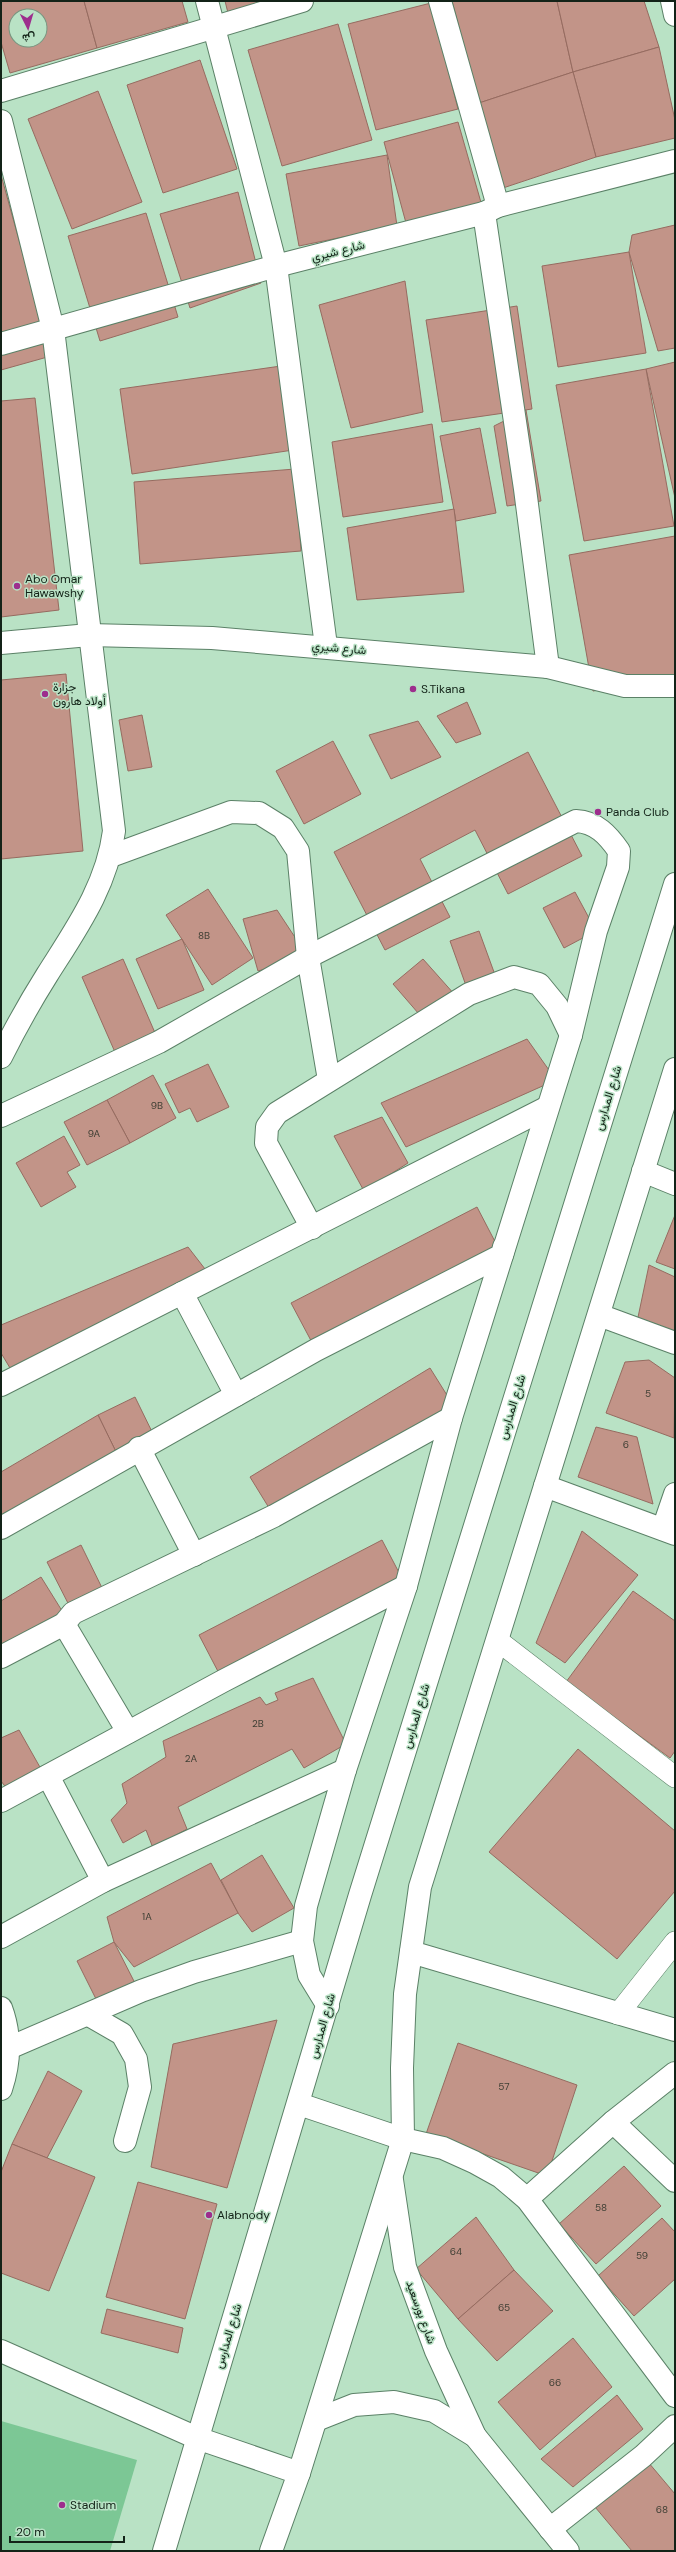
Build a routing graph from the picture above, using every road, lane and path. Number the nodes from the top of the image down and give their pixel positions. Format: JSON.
{"nodes":[{"id":1,"x":207,"y":1,"type":"edge"},
{"id":2,"x":302,"y":1,"type":"edge"},
{"id":3,"x":440,"y":1,"type":"edge"},
{"id":4,"x":672,"y":1,"type":"edge"},
{"id":5,"x":675,"y":15,"type":"edge"},
{"id":6,"x":214,"y":28,"type":"junction"},
{"id":7,"x":1,"y":91,"type":"edge"},
{"id":8,"x":1,"y":121,"type":"edge"},
{"id":9,"x":675,"y":161,"type":"edge"},
{"id":10,"x":491,"y":210,"type":"junction"},
{"id":11,"x":276,"y":266,"type":"junction"},
{"id":12,"x":53,"y":329,"type":"junction"},
{"id":13,"x":1,"y":344,"type":"edge"},
{"id":14,"x":89,"y":635,"type":"junction"},
{"id":15,"x":1,"y":643,"type":"edge"},
{"id":16,"x":326,"y":646,"type":"junction"},
{"id":17,"x":548,"y":668,"type":"junction"},
{"id":18,"x":675,"y":686,"type":"edge"},
{"id":19,"x":111,"y":856,"type":"junction"},
{"id":20,"x":675,"y":884,"type":"edge"},
{"id":21,"x":308,"y":957,"type":"junction"},
{"id":22,"x":571,"y":1036,"type":"junction"},
{"id":23,"x":1,"y":1057,"type":"edge"},
{"id":24,"x":675,"y":1069,"type":"edge"},
{"id":25,"x":330,"y":1080,"type":"junction"},
{"id":26,"x":546,"y":1108,"type":"junction"},
{"id":27,"x":1,"y":1116,"type":"edge"},
{"id":28,"x":643,"y":1171,"type":"junction"},
{"id":29,"x":675,"y":1184,"type":"edge"},
{"id":30,"x":312,"y":1228,"type":"junction"},
{"id":31,"x":505,"y":1245,"type":"junction"},
{"id":32,"x":182,"y":1293,"type":"junction"},
{"id":33,"x":598,"y":1315,"type":"junction"},
{"id":34,"x":675,"y":1343,"type":"edge"},
{"id":35,"x":1,"y":1385,"type":"edge"},
{"id":36,"x":236,"y":1395,"type":"junction"},
{"id":37,"x":451,"y":1418,"type":"junction"},
{"id":38,"x":139,"y":1448,"type":"junction"},
{"id":39,"x":545,"y":1486,"type":"junction"},
{"id":40,"x":675,"y":1494,"type":"edge"},
{"id":41,"x":1,"y":1528,"type":"edge"},
{"id":42,"x":669,"y":1532,"type":"edge"},
{"id":43,"x":194,"y":1555,"type":"junction"},
{"id":44,"x":406,"y":1586,"type":"junction"},
{"id":45,"x":64,"y":1624,"type":"junction"},
{"id":46,"x":497,"y":1640,"type":"junction"},
{"id":47,"x":1,"y":1657,"type":"edge"},
{"id":48,"x":128,"y":1732,"type":"junction"},
{"id":49,"x":345,"y":1770,"type":"junction"},
{"id":50,"x":48,"y":1776,"type":"junction"},
{"id":51,"x":675,"y":1777,"type":"edge"},
{"id":52,"x":1,"y":1801,"type":"edge"},
{"id":53,"x":103,"y":1880,"type":"junction"},
{"id":54,"x":1,"y":1937,"type":"edge"},
{"id":55,"x":302,"y":1941,"type":"junction"},
{"id":56,"x":675,"y":1942,"type":"edge"},
{"id":57,"x":411,"y":1952,"type":"junction"},
{"id":58,"x":328,"y":2006,"type":"junction"},
{"id":59,"x":1,"y":2008,"type":"edge"},
{"id":60,"x":618,"y":2014,"type":"junction"},
{"id":61,"x":89,"y":2015,"type":"junction"},
{"id":62,"x":675,"y":2030,"type":"edge"},
{"id":63,"x":9,"y":2048,"type":"junction"},
{"id":64,"x":675,"y":2073,"type":"edge"},
{"id":65,"x":3,"y":2078,"type":"edge"},
{"id":66,"x":299,"y":2104,"type":"junction"},
{"id":67,"x":613,"y":2122,"type":"junction"},
{"id":68,"x":403,"y":2139,"type":"junction"},
{"id":69,"x":125,"y":2141,"type":"dead end"},
{"id":70,"x":392,"y":2180,"type":"junction"},
{"id":71,"x":675,"y":2181,"type":"edge"},
{"id":72,"x":527,"y":2199,"type":"junction"},
{"id":73,"x":1,"y":2351,"type":"edge"},
{"id":74,"x":675,"y":2396,"type":"edge"},
{"id":75,"x":316,"y":2420,"type":"junction"},
{"id":76,"x":675,"y":2426,"type":"edge"},
{"id":77,"x":475,"y":2436,"type":"junction"},
{"id":78,"x":197,"y":2438,"type":"junction"},
{"id":79,"x":299,"y":2473,"type":"junction"},
{"id":80,"x":550,"y":2529,"type":"junction"},
{"id":81,"x":164,"y":2551,"type":"edge"},
{"id":82,"x":271,"y":2551,"type":"edge"},
{"id":83,"x":568,"y":2551,"type":"edge"}],
"edges":[{"from":1,"to":6,"type":"street"},
{"from":2,"to":6,"type":"street"},
{"from":3,"to":10,"type":"street"},
{"from":4,"to":5,"type":"street"},
{"from":6,"to":7,"type":"street"},
{"from":6,"to":11,"type":"street"},
{"from":8,"to":12,"type":"street"},
{"from":9,"to":10,"type":"street","name":"شارع شيري"},
{"from":10,"to":11,"type":"street","name":"شارع شيري"},
{"from":10,"to":17,"type":"street"},
{"from":11,"to":12,"type":"street","name":"شارع شيري"},
{"from":11,"to":16,"type":"street"},
{"from":12,"to":13,"type":"street","name":"شارع شيري"},
{"from":12,"to":14,"type":"street"},
{"from":14,"to":15,"type":"street","name":"شارع شيري"},
{"from":14,"to":16,"type":"street","name":"شارع شيري"},
{"from":14,"to":19,"type":"street"},
{"from":16,"to":17,"type":"street","name":"شارع شيري"},
{"from":17,"to":18,"type":"street","name":"شارع شيري"},
{"from":19,"to":21,"type":"street"},
{"from":19,"to":23,"type":"street"},
{"from":20,"to":58,"type":"street","name":"شارع المدارس"},
{"from":21,"to":22,"type":"street"},
{"from":21,"to":25,"type":"street"},
{"from":21,"to":27,"type":"street"},
{"from":22,"to":25,"type":"street"},
{"from":22,"to":26,"type":"street"},
{"from":24,"to":28,"type":"street"},
{"from":25,"to":30,"type":"street"},
{"from":26,"to":30,"type":"street"},
{"from":26,"to":31,"type":"street"},
{"from":28,"to":29,"type":"street"},
{"from":28,"to":33,"type":"street"},
{"from":30,"to":32,"type":"street"},
{"from":31,"to":36,"type":"street"},
{"from":31,"to":37,"type":"street"},
{"from":32,"to":35,"type":"street"},
{"from":32,"to":36,"type":"street"},
{"from":33,"to":34,"type":"street"},
{"from":33,"to":39,"type":"street"},
{"from":36,"to":38,"type":"street"},
{"from":37,"to":43,"type":"street"},
{"from":37,"to":44,"type":"street"},
{"from":38,"to":41,"type":"street"},
{"from":38,"to":43,"type":"street"},
{"from":39,"to":42,"type":"street"},
{"from":39,"to":46,"type":"street"},
{"from":40,"to":42,"type":"street"},
{"from":43,"to":45,"type":"street"},
{"from":44,"to":48,"type":"street"},
{"from":44,"to":49,"type":"street"},
{"from":45,"to":47,"type":"street"},
{"from":45,"to":48,"type":"street"},
{"from":46,"to":51,"type":"lane"},
{"from":46,"to":57,"type":"street"},
{"from":48,"to":50,"type":"street"},
{"from":49,"to":53,"type":"street"},
{"from":49,"to":55,"type":"street"},
{"from":50,"to":52,"type":"street"},
{"from":50,"to":53,"type":"street"},
{"from":53,"to":54,"type":"street"},
{"from":55,"to":58,"type":"street"},
{"from":55,"to":61,"type":"street"},
{"from":56,"to":60,"type":"lane"},
{"from":57,"to":60,"type":"street"},
{"from":57,"to":68,"type":"street"},
{"from":58,"to":66,"type":"street","name":"شارع المدارس"},
{"from":59,"to":63,"type":"street"},
{"from":60,"to":62,"type":"street"},
{"from":61,"to":63,"type":"street"},
{"from":61,"to":69,"type":"street"},
{"from":63,"to":65,"type":"street"},
{"from":64,"to":67,"type":"street"},
{"from":66,"to":68,"type":"street"},
{"from":66,"to":78,"type":"street","name":"شارع المدارس"},
{"from":67,"to":71,"type":"street"},
{"from":67,"to":72,"type":"street"},
{"from":68,"to":70,"type":"street"},
{"from":68,"to":72,"type":"street"},
{"from":70,"to":75,"type":"street"},
{"from":70,"to":77,"type":"street","name":"شارع بورسعيد"},
{"from":72,"to":74,"type":"street"},
{"from":73,"to":78,"type":"street"},
{"from":75,"to":77,"type":"street","name":"شارع بورسعيد"},
{"from":75,"to":79,"type":"street"},
{"from":76,"to":80,"type":"street"},
{"from":77,"to":80,"type":"street","name":"شارع بورسعيد"},
{"from":78,"to":79,"type":"street"},
{"from":78,"to":81,"type":"street","name":"شارع المدارس"},
{"from":79,"to":82,"type":"street"},
{"from":80,"to":83,"type":"street","name":"شارع بورسعيد"}]}
